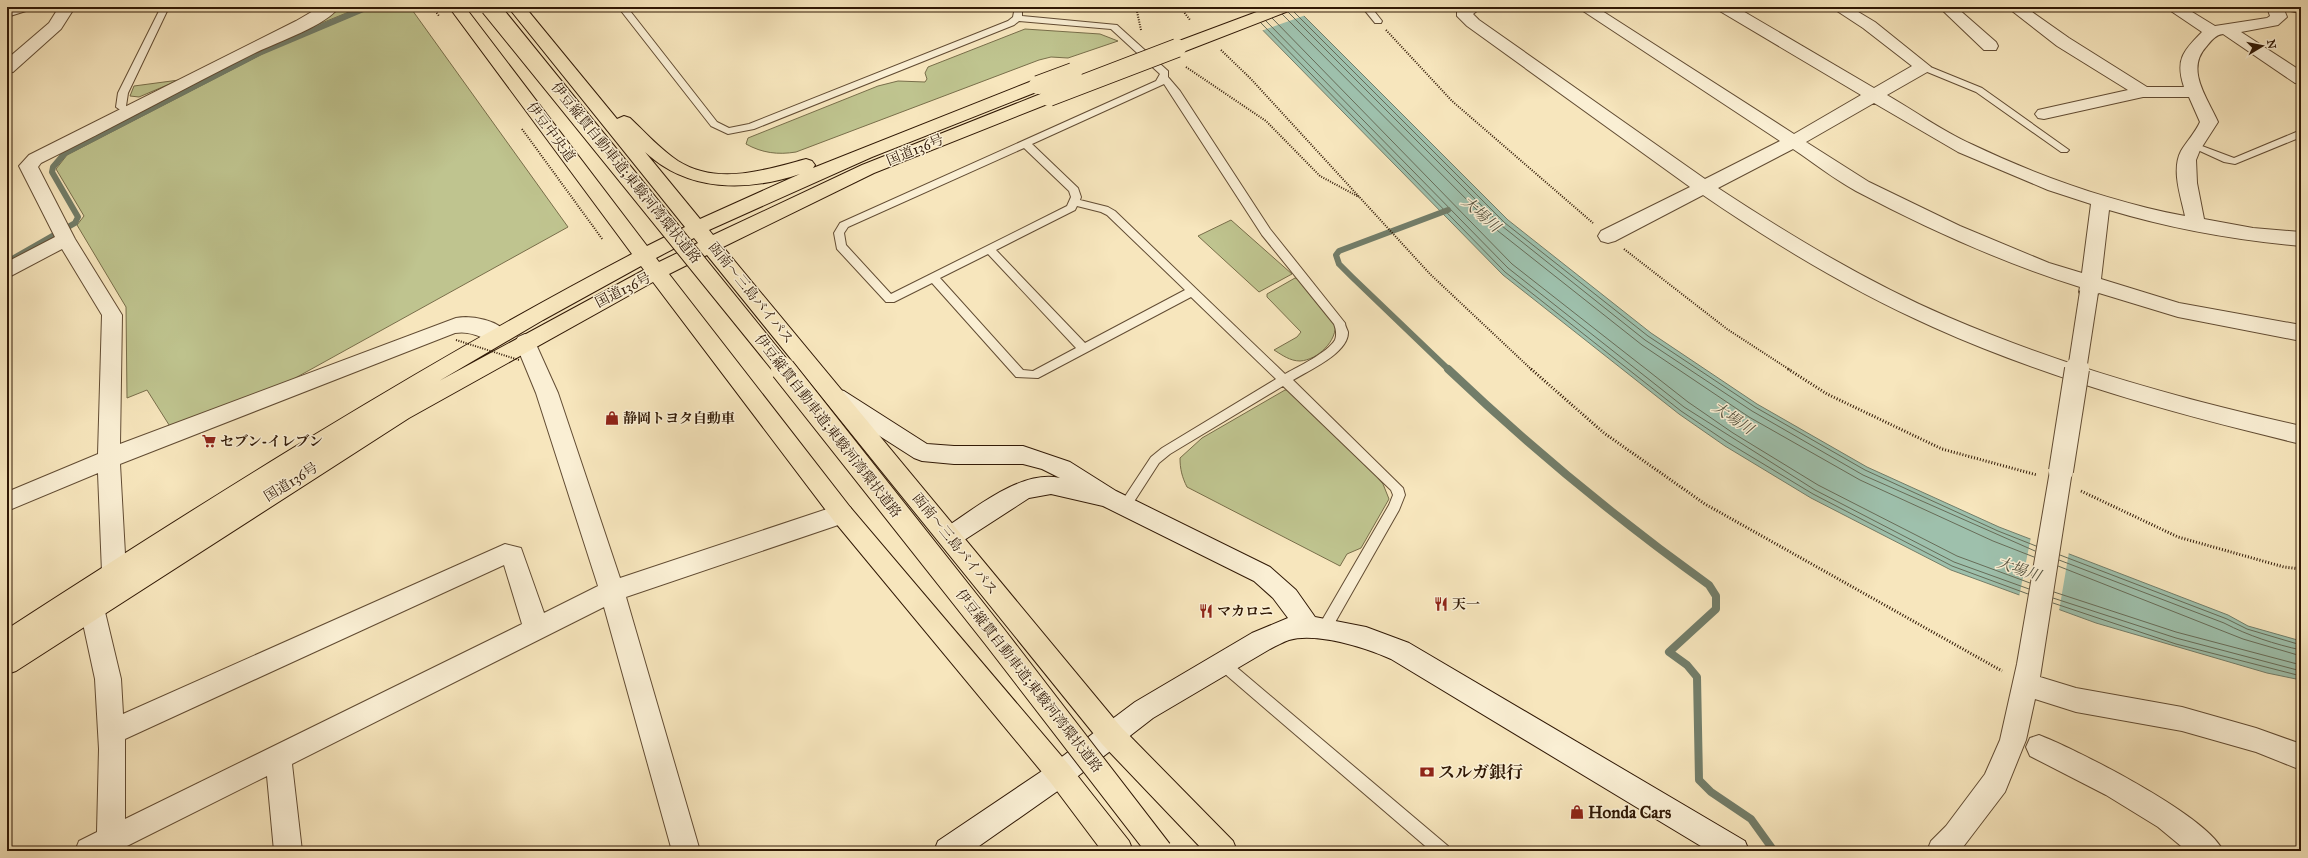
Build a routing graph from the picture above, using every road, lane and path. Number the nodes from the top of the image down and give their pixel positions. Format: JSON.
{"nodes":[{"id":1,"x":22,"y":7,"type":"edge"},
{"id":2,"x":67,"y":7,"type":"edge"},
{"id":3,"x":165,"y":7,"type":"edge"},
{"id":4,"x":331,"y":7,"type":"edge"},
{"id":5,"x":457,"y":7,"type":"edge"},
{"id":6,"x":490,"y":7,"type":"edge"},
{"id":7,"x":516,"y":7,"type":"edge"},
{"id":8,"x":622,"y":7,"type":"edge"},
{"id":9,"x":1014,"y":7,"type":"edge"},
{"id":10,"x":1180,"y":7,"type":"edge"},
{"id":11,"x":1253,"y":7,"type":"edge"},
{"id":12,"x":1285,"y":7,"type":"edge"},
{"id":13,"x":1366,"y":7,"type":"edge"},
{"id":14,"x":1474,"y":7,"type":"edge"},
{"id":15,"x":1585,"y":7,"type":"edge"},
{"id":16,"x":1724,"y":7,"type":"edge"},
{"id":17,"x":1839,"y":7,"type":"edge"},
{"id":18,"x":1947,"y":7,"type":"edge"},
{"id":19,"x":2015,"y":7,"type":"edge"},
{"id":20,"x":2173,"y":7,"type":"edge"},
{"id":21,"x":2275,"y":7,"type":"edge"},
{"id":22,"x":2283,"y":7,"type":"edge"},
{"id":23,"x":2301,"y":10,"type":"edge"},
{"id":24,"x":7,"y":12,"type":"edge"},
{"id":25,"x":1017,"y":18,"type":"junction"},
{"id":26,"x":1378,"y":21,"type":"joint"},
{"id":27,"x":2219,"y":30,"type":"junction"},
{"id":28,"x":1207,"y":32,"type":"junction"},
{"id":29,"x":1990,"y":46,"type":"dead end"},
{"id":30,"x":550,"y":48,"type":"junction"},
{"id":31,"x":1184,"y":66,"type":"dead end"},
{"id":32,"x":1922,"y":67,"type":"junction"},
{"id":33,"x":7,"y":68,"type":"edge"},
{"id":34,"x":1164,"y":78,"type":"junction"},
{"id":35,"x":2301,"y":79,"type":"edge"},
{"id":36,"x":1044,"y":91,"type":"junction"},
{"id":37,"x":2143,"y":92,"type":"junction"},
{"id":38,"x":2195,"y":92,"type":"junction"},
{"id":39,"x":1874,"y":97,"type":"junction"},
{"id":40,"x":129,"y":113,"type":"junction"},
{"id":41,"x":2044,"y":114,"type":"dead end"},
{"id":42,"x":932,"y":125,"type":"junction"},
{"id":43,"x":2301,"y":133,"type":"edge"},
{"id":44,"x":1793,"y":142,"type":"junction"},
{"id":45,"x":1026,"y":144,"type":"junction"},
{"id":46,"x":2194,"y":146,"type":"junction"},
{"id":47,"x":2064,"y":150,"type":"dead end"},
{"id":48,"x":1706,"y":187,"type":"junction"},
{"id":49,"x":1362,"y":198,"type":"junction"},
{"id":50,"x":1075,"y":202,"type":"junction"},
{"id":51,"x":2101,"y":202,"type":"junction"},
{"id":52,"x":2196,"y":225,"type":"junction"},
{"id":53,"x":696,"y":229,"type":"junction"},
{"id":54,"x":1608,"y":236,"type":"junction"},
{"id":55,"x":66,"y":238,"type":"junction"},
{"id":56,"x":2301,"y":239,"type":"edge"},
{"id":57,"x":712,"y":244,"type":"junction"},
{"id":58,"x":989,"y":249,"type":"junction"},
{"id":59,"x":651,"y":264,"type":"junction"},
{"id":60,"x":7,"y":271,"type":"edge"},
{"id":61,"x":934,"y":278,"type":"junction"},
{"id":62,"x":2090,"y":288,"type":"junction"},
{"id":63,"x":1193,"y":291,"type":"junction"},
{"id":64,"x":2301,"y":332,"type":"edge"},
{"id":65,"x":498,"y":335,"type":"junction"},
{"id":66,"x":456,"y":340,"type":"dead end"},
{"id":67,"x":1084,"y":349,"type":"junction"},
{"id":68,"x":522,"y":351,"type":"junction"},
{"id":69,"x":1285,"y":379,"type":"junction"},
{"id":70,"x":836,"y":397,"type":"junction"},
{"id":71,"x":2301,"y":435,"type":"edge"},
{"id":72,"x":110,"y":458,"type":"junction"},
{"id":73,"x":2060,"y":481,"type":"junction"},
{"id":74,"x":7,"y":502,"type":"edge"},
{"id":75,"x":1116,"y":502,"type":"junction"},
{"id":76,"x":842,"y":514,"type":"junction"},
{"id":77,"x":950,"y":537,"type":"junction"},
{"id":78,"x":2301,"y":569,"type":"edge"},
{"id":79,"x":114,"y":572,"type":"junction"},
{"id":80,"x":612,"y":590,"type":"junction"},
{"id":81,"x":90,"y":598,"type":"junction"},
{"id":82,"x":536,"y":628,"type":"junction"},
{"id":83,"x":1316,"y":628,"type":"junction"},
{"id":84,"x":7,"y":642,"type":"edge"},
{"id":85,"x":7,"y":664,"type":"edge"},
{"id":86,"x":1223,"y":664,"type":"junction"},
{"id":87,"x":2028,"y":674,"type":"junction"},
{"id":88,"x":111,"y":732,"type":"junction"},
{"id":89,"x":1110,"y":735,"type":"junction"},
{"id":90,"x":2039,"y":747,"type":"dead end"},
{"id":91,"x":278,"y":757,"type":"junction"},
{"id":92,"x":2301,"y":757,"type":"edge"},
{"id":93,"x":1060,"y":774,"type":"junction"},
{"id":94,"x":103,"y":848,"type":"edge"},
{"id":95,"x":288,"y":851,"type":"edge"},
{"id":96,"x":686,"y":851,"type":"edge"},
{"id":97,"x":948,"y":851,"type":"edge"},
{"id":98,"x":1119,"y":851,"type":"edge"},
{"id":99,"x":1160,"y":851,"type":"edge"},
{"id":100,"x":1223,"y":851,"type":"edge"},
{"id":101,"x":1443,"y":851,"type":"edge"},
{"id":102,"x":1734,"y":851,"type":"edge"},
{"id":103,"x":1942,"y":851,"type":"edge"},
{"id":104,"x":2209,"y":851,"type":"edge"}],
"edges":[{"from":1,"to":24,"type":"street"},
{"from":2,"to":33,"type":"street"},
{"from":3,"to":40,"type":"lane"},
{"from":4,"to":40,"type":"street"},
{"from":5,"to":59,"type":"highway","name":"伊豆中央道"},
{"from":6,"to":99,"type":"highway","name":"伊豆縦貫自動車道;東駿河湾環状道路","bridge":true},
{"from":7,"to":30,"type":"highway"},
{"from":8,"to":25,"type":"lane"},
{"from":9,"to":25,"type":"lane"},
{"from":10,"to":28,"type":"path"},
{"from":11,"to":28,"type":"highway","name":"国道136号"},
{"from":12,"to":28,"type":"highway","name":"国道136号"},
{"from":13,"to":26,"type":"lane"},
{"from":14,"to":48,"type":"street"},
{"from":15,"to":44,"type":"street"},
{"from":16,"to":39,"type":"street"},
{"from":17,"to":32,"type":"street"},
{"from":18,"to":29,"type":"street"},
{"from":19,"to":37,"type":"street"},
{"from":20,"to":27,"type":"street"},
{"from":21,"to":27,"type":"street"},
{"from":22,"to":23,"type":"lane"},
{"from":25,"to":34,"type":"lane"},
{"from":26,"to":54,"type":"path"},
{"from":27,"to":35,"type":"street"},
{"from":27,"to":38,"type":"street"},
{"from":28,"to":36,"type":"highway","name":"国道136号","bridge":true},
{"from":28,"to":49,"type":"path"},
{"from":30,"to":42,"type":"highway"},
{"from":30,"to":53,"type":"highway"},
{"from":31,"to":49,"type":"path"},
{"from":32,"to":39,"type":"street"},
{"from":32,"to":47,"type":"lane"},
{"from":34,"to":45,"type":"lane"},
{"from":34,"to":69,"type":"lane"},
{"from":36,"to":42,"type":"highway","name":"国道136号"},
{"from":36,"to":57,"type":"highway","name":"国道136号"},
{"from":37,"to":38,"type":"street"},
{"from":37,"to":41,"type":"street"},
{"from":38,"to":46,"type":"street"},
{"from":39,"to":44,"type":"street"},
{"from":39,"to":51,"type":"street"},
{"from":40,"to":55,"type":"street"},
{"from":42,"to":53,"type":"highway","name":"国道136号"},
{"from":43,"to":46,"type":"lane"},
{"from":44,"to":48,"type":"street"},
{"from":44,"to":62,"type":"street"},
{"from":45,"to":50,"type":"lane"},
{"from":45,"to":61,"type":"lane"},
{"from":46,"to":52,"type":"street"},
{"from":48,"to":54,"type":"street"},
{"from":48,"to":71,"type":"street"},
{"from":49,"to":87,"type":"path"},
{"from":50,"to":58,"type":"lane"},
{"from":50,"to":63,"type":"lane"},
{"from":51,"to":52,"type":"street"},
{"from":51,"to":62,"type":"street"},
{"from":52,"to":56,"type":"street"},
{"from":53,"to":57,"type":"highway","name":"函南～三島バイパス"},
{"from":53,"to":59,"type":"highway","name":"国道136号"},
{"from":54,"to":73,"type":"path"},
{"from":55,"to":60,"type":"street"},
{"from":55,"to":72,"type":"street"},
{"from":57,"to":59,"type":"highway","name":"国道136号"},
{"from":57,"to":70,"type":"highway","name":"函南～三島バイパス"},
{"from":58,"to":61,"type":"lane"},
{"from":58,"to":67,"type":"lane"},
{"from":59,"to":65,"type":"highway","name":"国道136号"},
{"from":59,"to":68,"type":"highway","name":"国道136号"},
{"from":59,"to":76,"type":"highway"},
{"from":61,"to":67,"type":"lane"},
{"from":62,"to":64,"type":"street"},
{"from":62,"to":73,"type":"street","bridge":true},
{"from":63,"to":67,"type":"lane"},
{"from":63,"to":69,"type":"lane"},
{"from":65,"to":72,"type":"street"},
{"from":65,"to":79,"type":"highway","name":"国道136号"},
{"from":66,"to":68,"type":"path","bridge":true},
{"from":68,"to":80,"type":"street"},
{"from":68,"to":81,"type":"highway","name":"国道136号"},
{"from":69,"to":75,"type":"lane"},
{"from":69,"to":83,"type":"lane"},
{"from":70,"to":75,"type":"street"},
{"from":70,"to":77,"type":"highway","name":"函南～三島バイパス"},
{"from":72,"to":74,"type":"street"},
{"from":72,"to":79,"type":"street"},
{"from":73,"to":78,"type":"path"},
{"from":73,"to":87,"type":"street"},
{"from":75,"to":77,"type":"street"},
{"from":75,"to":83,"type":"street"},
{"from":76,"to":80,"type":"street"},
{"from":76,"to":93,"type":"highway"},
{"from":77,"to":89,"type":"highway","name":"函南～三島バイパス"},
{"from":79,"to":81,"type":"highway","name":"国道136号"},
{"from":80,"to":82,"type":"street"},
{"from":80,"to":96,"type":"street"},
{"from":81,"to":84,"type":"highway","name":"国道136号"},
{"from":81,"to":85,"type":"highway","name":"国道136号"},
{"from":81,"to":88,"type":"street"},
{"from":82,"to":88,"type":"street"},
{"from":82,"to":91,"type":"street"},
{"from":83,"to":86,"type":"street"},
{"from":83,"to":102,"type":"street"},
{"from":86,"to":89,"type":"street"},
{"from":86,"to":101,"type":"lane"},
{"from":87,"to":92,"type":"street"},
{"from":87,"to":103,"type":"street"},
{"from":88,"to":94,"type":"street"},
{"from":89,"to":93,"type":"street"},
{"from":89,"to":100,"type":"highway","name":"函南～三島バイパス"},
{"from":90,"to":104,"type":"street"},
{"from":91,"to":94,"type":"street"},
{"from":91,"to":95,"type":"street"},
{"from":93,"to":97,"type":"street"},
{"from":93,"to":98,"type":"highway"}]}
